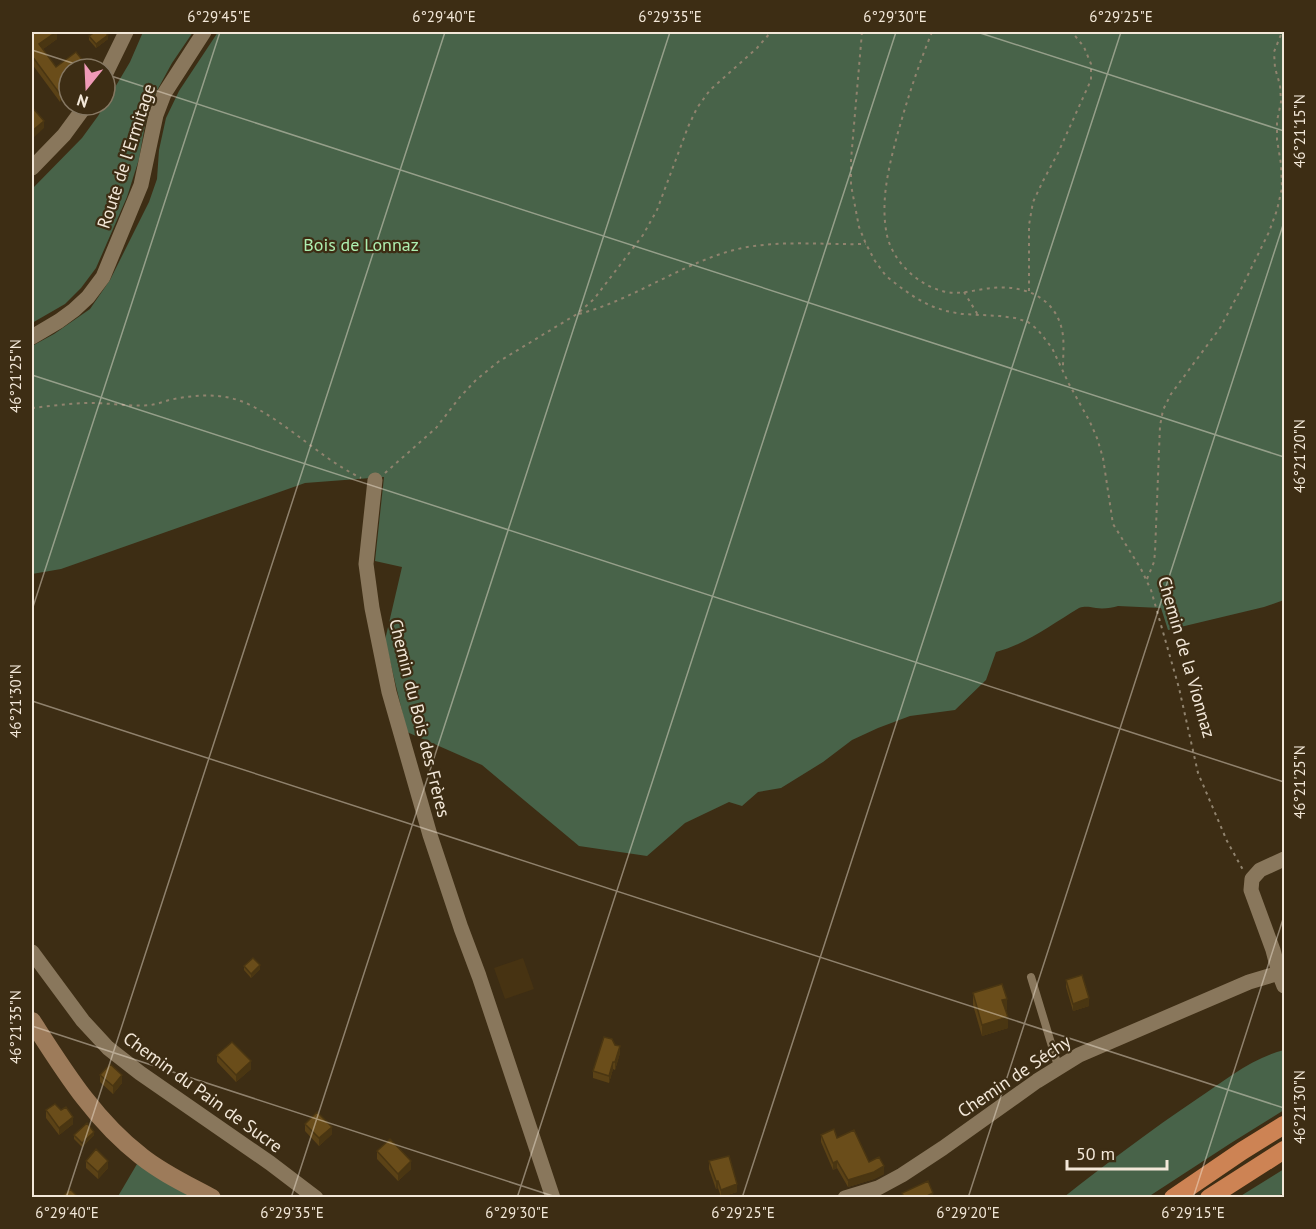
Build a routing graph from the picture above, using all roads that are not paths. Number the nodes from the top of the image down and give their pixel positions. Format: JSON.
{"nodes":[{"id":1,"x":126,"y":32,"type":"edge"},
{"id":2,"x":204,"y":32,"type":"edge"},
{"id":3,"x":114,"y":57,"type":"edge"},
{"id":4,"x":77,"y":117,"type":"edge"},
{"id":5,"x":32,"y":168,"type":"edge"},
{"id":6,"x":32,"y":337,"type":"edge"},
{"id":7,"x":375,"y":480,"type":"road end"},
{"id":8,"x":1284,"y":859,"type":"edge"},
{"id":9,"x":32,"y":952,"type":"edge"},
{"id":10,"x":1031,"y":977,"type":"dead end"},
{"id":11,"x":1282,"y":980,"type":"edge"},
{"id":12,"x":34,"y":1028,"type":"edge"},
{"id":13,"x":1058,"y":1066,"type":"junction"},
{"id":14,"x":1284,"y":1125,"type":"edge"},
{"id":15,"x":1284,"y":1150,"type":"edge"},
{"id":16,"x":212,"y":1197,"type":"edge"},
{"id":17,"x":316,"y":1197,"type":"edge"},
{"id":18,"x":553,"y":1197,"type":"edge"},
{"id":19,"x":845,"y":1197,"type":"edge"},
{"id":20,"x":1173,"y":1197,"type":"edge"},
{"id":21,"x":1209,"y":1197,"type":"edge"}],
"edges":[{"from":1,"to":3,"type":"street"},
{"from":2,"to":6,"type":"street","name":"Route de l'Ermitage"},
{"from":4,"to":5,"type":"street"},
{"from":7,"to":18,"type":"street","name":"Chemin du Bois des Frères"},
{"from":8,"to":11,"type":"street"},
{"from":9,"to":17,"type":"street","name":"Chemin du Pain de Sucre"},
{"from":10,"to":13,"type":"lane"},
{"from":11,"to":13,"type":"street","name":"Chemin de Séchy"},
{"from":12,"to":16,"type":"main road"},
{"from":13,"to":19,"type":"street","name":"Chemin de Séchy"},
{"from":14,"to":20,"type":"highway"},
{"from":15,"to":21,"type":"highway"}]}
